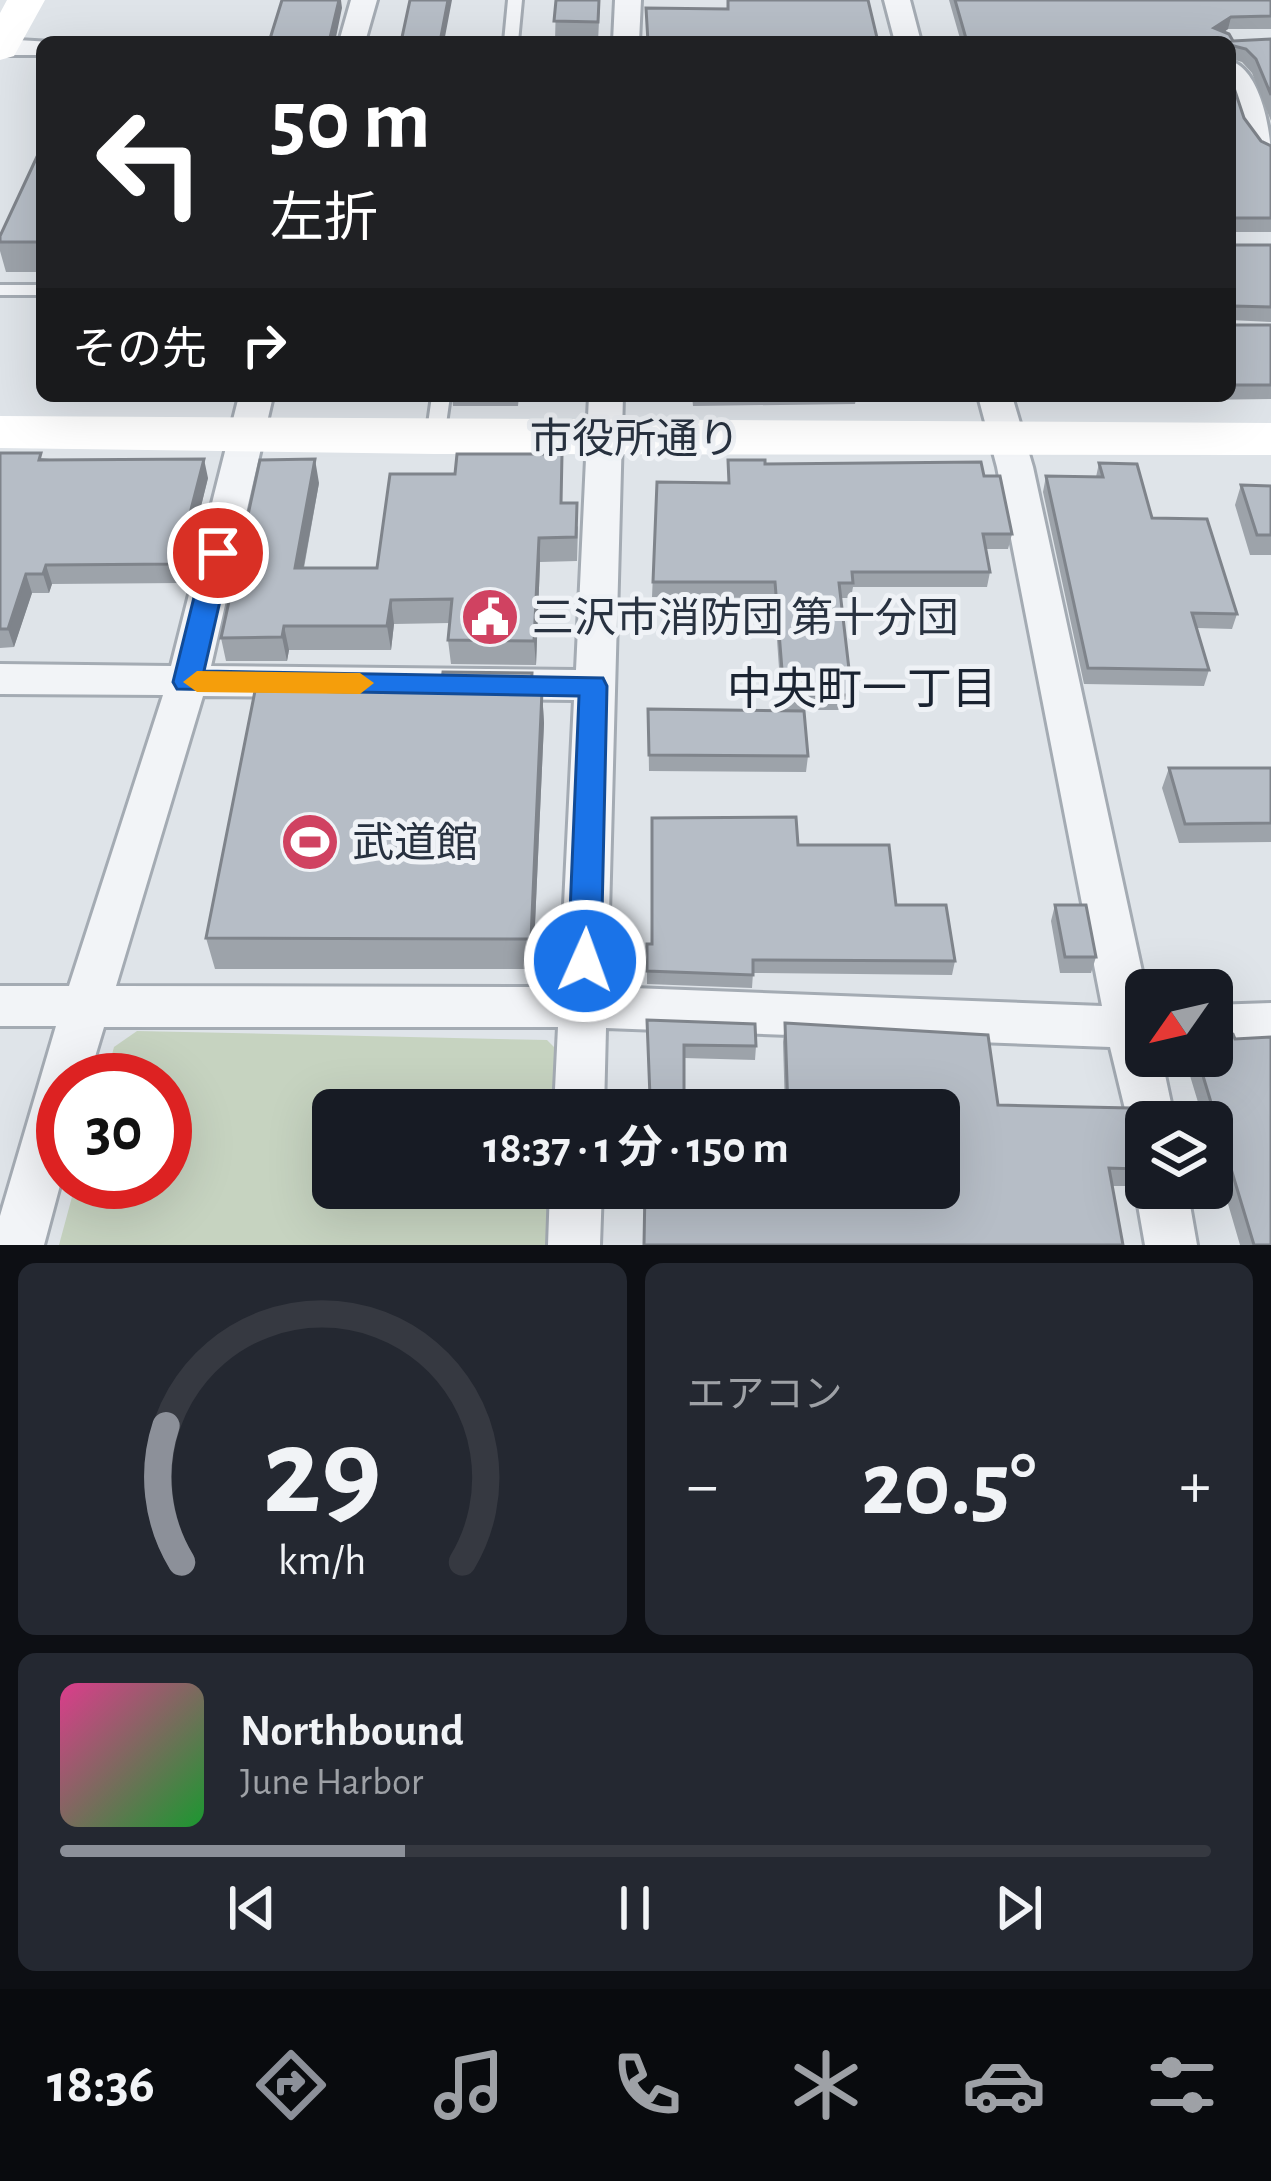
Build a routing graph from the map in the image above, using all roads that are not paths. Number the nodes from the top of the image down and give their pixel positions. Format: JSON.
{"nodes":[{"id":1,"x":26,"y":0,"type":"edge"},
{"id":2,"x":364,"y":0,"type":"edge"},
{"id":3,"x":515,"y":0,"type":"edge"},
{"id":4,"x":628,"y":0,"type":"edge"},
{"id":5,"x":897,"y":0,"type":"edge"},
{"id":6,"x":354,"y":36,"type":"edge"},
{"id":7,"x":512,"y":36,"type":"edge"},
{"id":8,"x":626,"y":36,"type":"edge"},
{"id":9,"x":906,"y":36,"type":"edge"},
{"id":10,"x":36,"y":47,"type":"edge"},
{"id":11,"x":0,"y":48,"type":"edge"},
{"id":12,"x":1236,"y":81,"type":"edge"},
{"id":13,"x":1271,"y":148,"type":"edge"},
{"id":14,"x":0,"y":290,"type":"edge"},
{"id":15,"x":36,"y":290,"type":"edge"},
{"id":16,"x":250,"y":416,"type":"edge"},
{"id":17,"x":438,"y":417,"type":"edge"},
{"id":18,"x":607,"y":417,"type":"edge"},
{"id":19,"x":1000,"y":417,"type":"edge"},
{"id":20,"x":0,"y":432,"type":"edge"},
{"id":21,"x":1271,"y":439,"type":"edge"},
{"id":22,"x":0,"y":679,"type":"edge"},
{"id":23,"x":187,"y":682,"type":"junction"},
{"id":24,"x":593,"y":686,"type":"junction"},
{"id":25,"x":1126,"y":969,"type":"edge"},
{"id":26,"x":0,"y":1006,"type":"edge"},
{"id":27,"x":83,"y":1007,"type":"junction"},
{"id":28,"x":584,"y":1007,"type":"junction"},
{"id":29,"x":1271,"y":1024,"type":"edge"},
{"id":30,"x":1233,"y":1025,"type":"edge"},
{"id":31,"x":1125,"y":1027,"type":"edge"},
{"id":32,"x":70,"y":1053,"type":"edge"},
{"id":33,"x":580,"y":1089,"type":"edge"},
{"id":34,"x":36,"y":1179,"type":"edge"},
{"id":35,"x":575,"y":1209,"type":"edge"},
{"id":36,"x":1165,"y":1209,"type":"edge"},
{"id":37,"x":18,"y":1245,"type":"edge"},
{"id":38,"x":574,"y":1245,"type":"edge"},
{"id":39,"x":1171,"y":1245,"type":"edge"}],
"edges":[{"from":1,"to":11,"type":"street"},
{"from":2,"to":6,"type":"street"},
{"from":3,"to":7,"type":"lane"},
{"from":4,"to":8,"type":"street"},
{"from":5,"to":9,"type":"street"},
{"from":10,"to":11,"type":"street"},
{"from":12,"to":13,"type":"street"},
{"from":14,"to":15,"type":"lane"},
{"from":16,"to":17,"type":"street","name":"市役所通り"},
{"from":16,"to":20,"type":"street","name":"市役所通り"},
{"from":16,"to":23,"type":"street"},
{"from":17,"to":18,"type":"street","name":"市役所通り"},
{"from":18,"to":19,"type":"street","name":"市役所通り"},
{"from":18,"to":24,"type":"street"},
{"from":19,"to":21,"type":"street","name":"市役所通り"},
{"from":19,"to":25,"type":"street"},
{"from":22,"to":23,"type":"street"},
{"from":23,"to":24,"type":"street"},
{"from":23,"to":27,"type":"street"},
{"from":24,"to":28,"type":"street"},
{"from":26,"to":27,"type":"street"},
{"from":27,"to":28,"type":"street"},
{"from":27,"to":32,"type":"street"},
{"from":28,"to":31,"type":"street"},
{"from":28,"to":33,"type":"street"},
{"from":29,"to":30,"type":"street"},
{"from":34,"to":37,"type":"street"},
{"from":35,"to":38,"type":"street"},
{"from":36,"to":39,"type":"street"}]}
